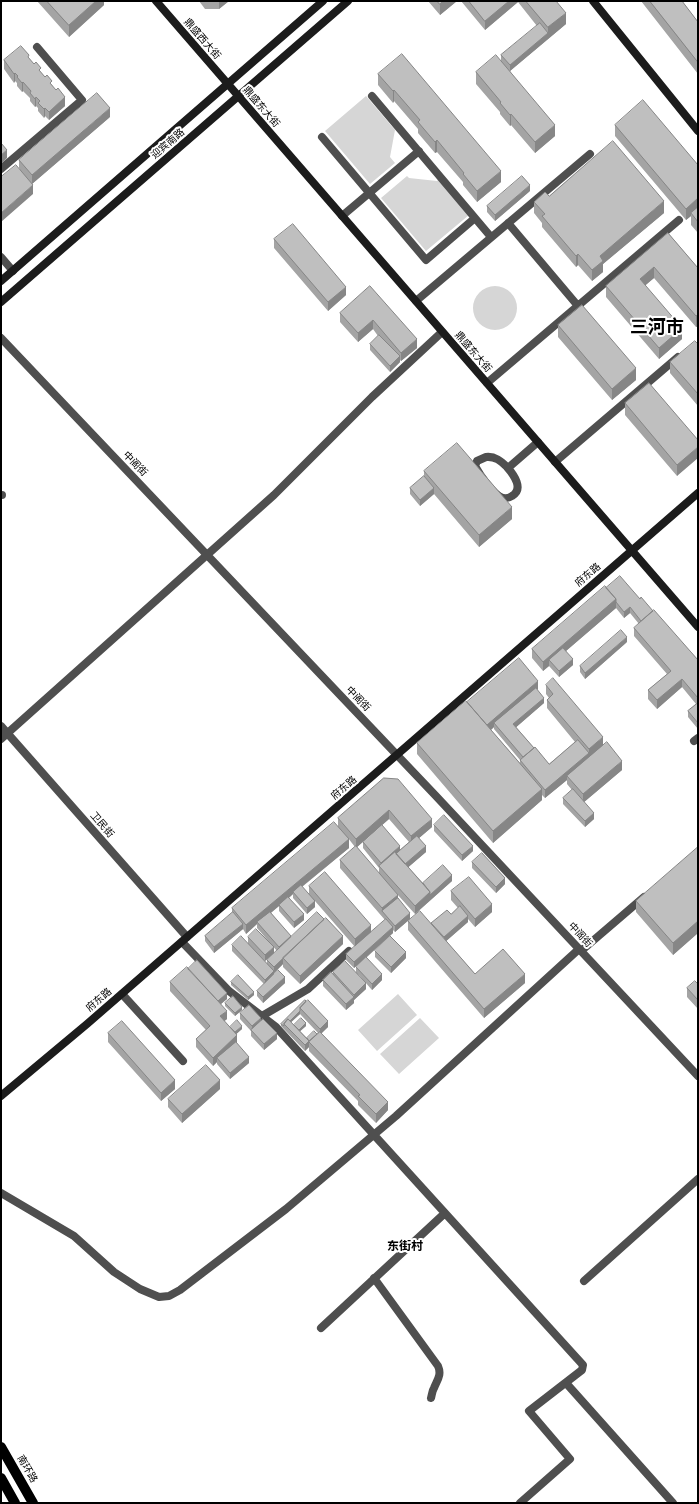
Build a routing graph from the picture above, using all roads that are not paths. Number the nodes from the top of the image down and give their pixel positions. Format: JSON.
{"nodes":[{"id":1,"x":156,"y":1,"type":"edge"},
{"id":2,"x":324,"y":1,"type":"edge"},
{"id":3,"x":348,"y":1,"type":"edge"},
{"id":4,"x":592,"y":1,"type":"edge"},
{"id":5,"x":37,"y":47,"type":"dead end"},
{"id":6,"x":230,"y":87,"type":"junction"},
{"id":7,"x":238,"y":96,"type":"junction"},
{"id":8,"x":372,"y":96,"type":"dead end"},
{"id":9,"x":698,"y":131,"type":"edge"},
{"id":10,"x":322,"y":137,"type":"dead end"},
{"id":11,"x":418,"y":151,"type":"junction"},
{"id":12,"x":590,"y":154,"type":"dead end"},
{"id":13,"x":1,"y":170,"type":"edge"},
{"id":14,"x":369,"y":193,"type":"junction"},
{"id":15,"x":342,"y":216,"type":"junction"},
{"id":16,"x":476,"y":218,"type":"junction"},
{"id":17,"x":679,"y":220,"type":"dead end"},
{"id":18,"x":508,"y":223,"type":"junction"},
{"id":19,"x":492,"y":237,"type":"junction"},
{"id":20,"x":1,"y":257,"type":"edge"},
{"id":21,"x":13,"y":271,"type":"junction"},
{"id":22,"x":1,"y":281,"type":"edge"},
{"id":23,"x":416,"y":301,"type":"junction"},
{"id":24,"x":1,"y":302,"type":"edge"},
{"id":25,"x":578,"y":306,"type":"junction"},
{"id":26,"x":442,"y":332,"type":"junction"},
{"id":27,"x":1,"y":338,"type":"edge"},
{"id":28,"x":686,"y":350,"type":"edge"},
{"id":29,"x":487,"y":383,"type":"junction"},
{"id":30,"x":538,"y":442,"type":"junction"},
{"id":31,"x":555,"y":462,"type":"junction"},
{"id":32,"x":508,"y":468,"type":"junction"},
{"id":33,"x":698,"y":493,"type":"edge"},
{"id":34,"x":632,"y":551,"type":"junction"},
{"id":35,"x":207,"y":555,"type":"junction"},
{"id":36,"x":698,"y":627,"type":"edge"},
{"id":37,"x":1,"y":726,"type":"edge"},
{"id":38,"x":4,"y":736,"type":"edge"},
{"id":39,"x":397,"y":755,"type":"junction"},
{"id":40,"x":651,"y":891,"type":"edge"},
{"id":41,"x":185,"y":940,"type":"junction"},
{"id":42,"x":580,"y":950,"type":"junction"},
{"id":43,"x":349,"y":951,"type":"edge"},
{"id":44,"x":122,"y":994,"type":"junction"},
{"id":45,"x":262,"y":1016,"type":"junction"},
{"id":46,"x":183,"y":1061,"type":"dead end"},
{"id":47,"x":698,"y":1076,"type":"edge"},
{"id":48,"x":1,"y":1096,"type":"edge"},
{"id":49,"x":374,"y":1135,"type":"junction"},
{"id":50,"x":698,"y":1179,"type":"edge"},
{"id":51,"x":1,"y":1193,"type":"edge"},
{"id":52,"x":445,"y":1213,"type":"junction"},
{"id":53,"x":374,"y":1278,"type":"junction"},
{"id":54,"x":584,"y":1281,"type":"dead end"},
{"id":55,"x":321,"y":1328,"type":"dead end"},
{"id":56,"x":566,"y":1383,"type":"junction"},
{"id":57,"x":432,"y":1398,"type":"dead end"},
{"id":58,"x":1,"y":1447,"type":"edge"},
{"id":59,"x":1,"y":1478,"type":"edge"},
{"id":60,"x":15,"y":1503,"type":"edge"},
{"id":61,"x":33,"y":1503,"type":"edge"},
{"id":62,"x":520,"y":1503,"type":"edge"},
{"id":63,"x":673,"y":1503,"type":"edge"}],
"edges":[{"from":1,"to":6,"type":"main road","name":"鼎盛西大街"},
{"from":2,"to":6,"type":"main road","name":"迎宾南路"},
{"from":3,"to":7,"type":"main road","name":"迎宾南路"},
{"from":4,"to":9,"type":"main road"},
{"from":5,"to":13,"type":"street"},
{"from":6,"to":7,"type":"main road","name":"鼎盛东大街"},
{"from":6,"to":21,"type":"main road","name":"迎宾南路"},
{"from":7,"to":15,"type":"main road","name":"鼎盛东大街"},
{"from":7,"to":24,"type":"main road","name":"迎宾南路"},
{"from":8,"to":11,"type":"street"},
{"from":10,"to":14,"type":"street"},
{"from":11,"to":14,"type":"street"},
{"from":11,"to":16,"type":"street"},
{"from":12,"to":18,"type":"street"},
{"from":14,"to":15,"type":"street"},
{"from":14,"to":16,"type":"street"},
{"from":15,"to":23,"type":"main road","name":"鼎盛东大街"},
{"from":16,"to":19,"type":"street"},
{"from":17,"to":25,"type":"street"},
{"from":18,"to":19,"type":"street"},
{"from":18,"to":25,"type":"street"},
{"from":19,"to":23,"type":"street"},
{"from":20,"to":21,"type":"street"},
{"from":21,"to":22,"type":"main road","name":"迎宾南路"},
{"from":23,"to":26,"type":"main road","name":"鼎盛东大街"},
{"from":25,"to":29,"type":"street"},
{"from":26,"to":29,"type":"main road","name":"鼎盛东大街"},
{"from":26,"to":35,"type":"street"},
{"from":27,"to":35,"type":"street","name":"中阁街"},
{"from":28,"to":31,"type":"street"},
{"from":29,"to":30,"type":"main road","name":"鼎盛东大街"},
{"from":30,"to":31,"type":"main road","name":"鼎盛东大街"},
{"from":30,"to":32,"type":"street"},
{"from":31,"to":34,"type":"main road","name":"鼎盛东大街"},
{"from":32,"to":32,"type":"street"},
{"from":33,"to":34,"type":"main road","name":"府东路"},
{"from":34,"to":36,"type":"main road","name":"鼎盛东大街"},
{"from":34,"to":39,"type":"main road","name":"府东路"},
{"from":35,"to":38,"type":"street"},
{"from":35,"to":39,"type":"street","name":"中阁街"},
{"from":37,"to":38,"type":"street","name":"卫民街"},
{"from":38,"to":41,"type":"street","name":"卫民街"},
{"from":39,"to":41,"type":"main road","name":"府东路"},
{"from":39,"to":42,"type":"street","name":"中阁街"},
{"from":40,"to":42,"type":"street"},
{"from":41,"to":44,"type":"main road","name":"府东路"},
{"from":41,"to":45,"type":"street","name":"卫民街"},
{"from":42,"to":47,"type":"street","name":"中阁街"},
{"from":42,"to":49,"type":"street"},
{"from":43,"to":45,"type":"street"},
{"from":44,"to":46,"type":"street"},
{"from":44,"to":48,"type":"main road","name":"府东路"},
{"from":45,"to":49,"type":"street","name":"卫民街"},
{"from":49,"to":51,"type":"street"},
{"from":49,"to":52,"type":"street","name":"卫民街"},
{"from":50,"to":54,"type":"street"},
{"from":52,"to":53,"type":"street"},
{"from":52,"to":56,"type":"street","name":"卫民街"},
{"from":53,"to":55,"type":"street"},
{"from":53,"to":57,"type":"street"},
{"from":56,"to":62,"type":"street"},
{"from":56,"to":63,"type":"street"},
{"from":58,"to":61,"type":"main road","name":"南环路"},
{"from":59,"to":60,"type":"main road"}]}
